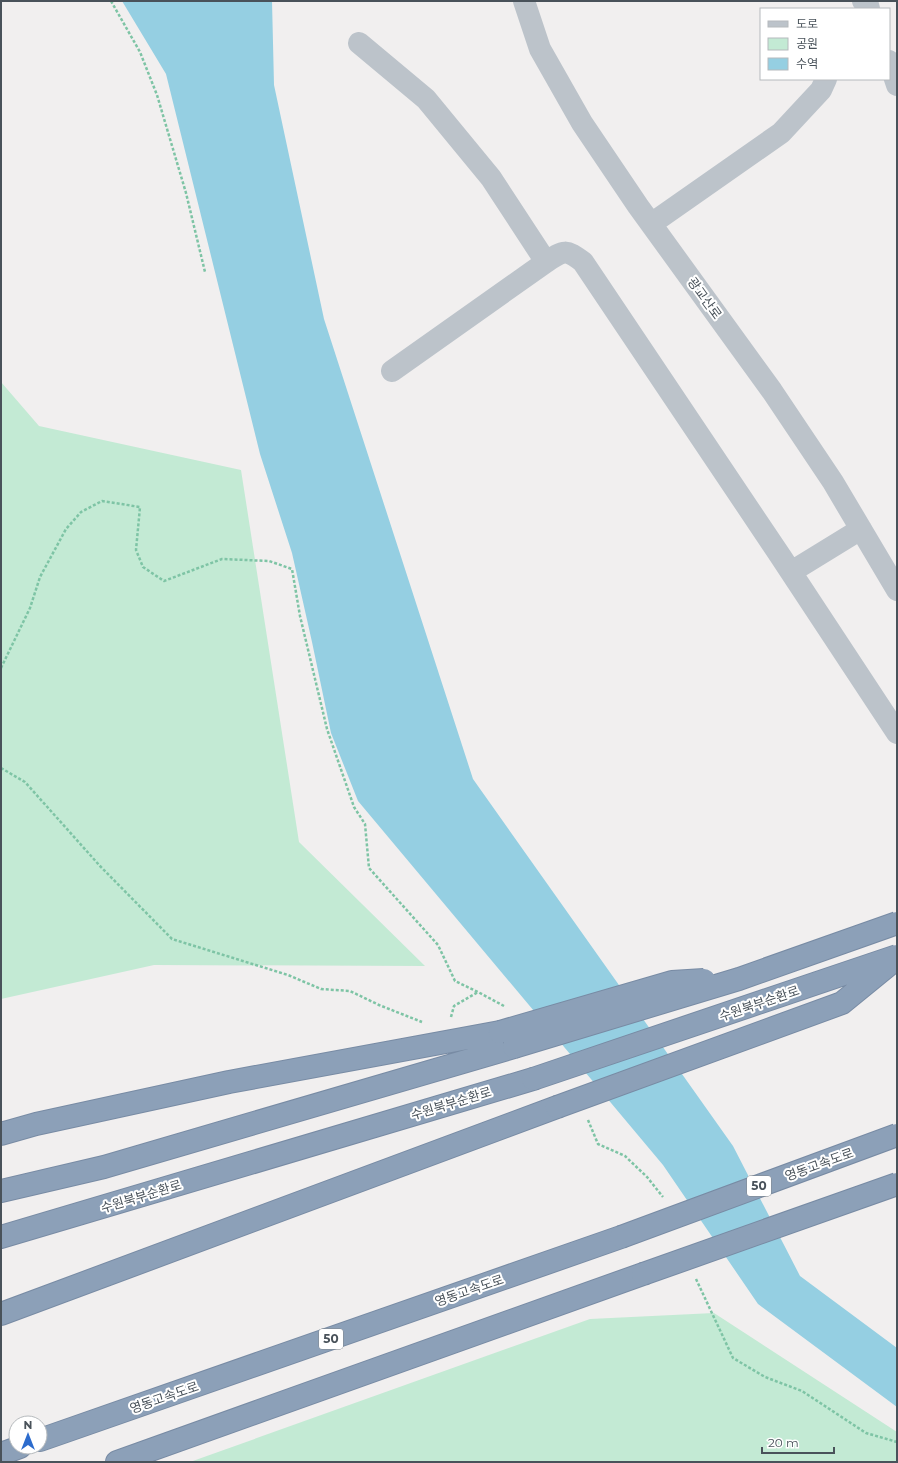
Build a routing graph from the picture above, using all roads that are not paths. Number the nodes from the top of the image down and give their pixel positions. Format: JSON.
{"nodes":[{"id":1,"x":524,"y":1,"type":"edge"},
{"id":2,"x":359,"y":43,"type":"dead end"},
{"id":3,"x":890,"y":64,"type":"edge"},
{"id":4,"x":826,"y":80,"type":"edge"},
{"id":5,"x":897,"y":85,"type":"edge"},
{"id":6,"x":651,"y":224,"type":"junction"},
{"id":7,"x":546,"y":262,"type":"junction"},
{"id":8,"x":392,"y":371,"type":"dead end"},
{"id":9,"x":861,"y":530,"type":"junction"},
{"id":10,"x":791,"y":572,"type":"junction"},
{"id":11,"x":897,"y":590,"type":"edge"},
{"id":12,"x":897,"y":733,"type":"edge"},
{"id":13,"x":897,"y":923,"type":"edge"},
{"id":14,"x":897,"y":957,"type":"edge"},
{"id":15,"x":507,"y":1040,"type":"junction"},
{"id":16,"x":1,"y":1134,"type":"edge"},
{"id":17,"x":897,"y":1135,"type":"edge"},
{"id":18,"x":897,"y":1184,"type":"edge"},
{"id":19,"x":1,"y":1191,"type":"edge"},
{"id":20,"x":1,"y":1237,"type":"edge"},
{"id":21,"x":1,"y":1314,"type":"edge"},
{"id":22,"x":48,"y":1437,"type":"edge"},
{"id":23,"x":117,"y":1462,"type":"edge"}],
"edges":[{"from":1,"to":6,"type":"street","name":"광교산로"},
{"from":2,"to":7,"type":"street"},
{"from":3,"to":5,"type":"street"},
{"from":4,"to":6,"type":"street"},
{"from":6,"to":9,"type":"street","name":"광교산로"},
{"from":7,"to":8,"type":"street"},
{"from":7,"to":10,"type":"street"},
{"from":9,"to":10,"type":"street"},
{"from":9,"to":11,"type":"street","name":"광교산로"},
{"from":10,"to":12,"type":"street"},
{"from":13,"to":15,"type":"highway","bridge":true},
{"from":14,"to":20,"type":"highway","name":"수원북부순환로","bridge":true},
{"from":14,"to":21,"type":"highway","bridge":true},
{"from":15,"to":16,"type":"highway"},
{"from":15,"to":19,"type":"highway"},
{"from":17,"to":22,"type":"highway","name":"영동고속도로","number":"50","bridge":true},
{"from":18,"to":23,"type":"highway","bridge":true}]}
